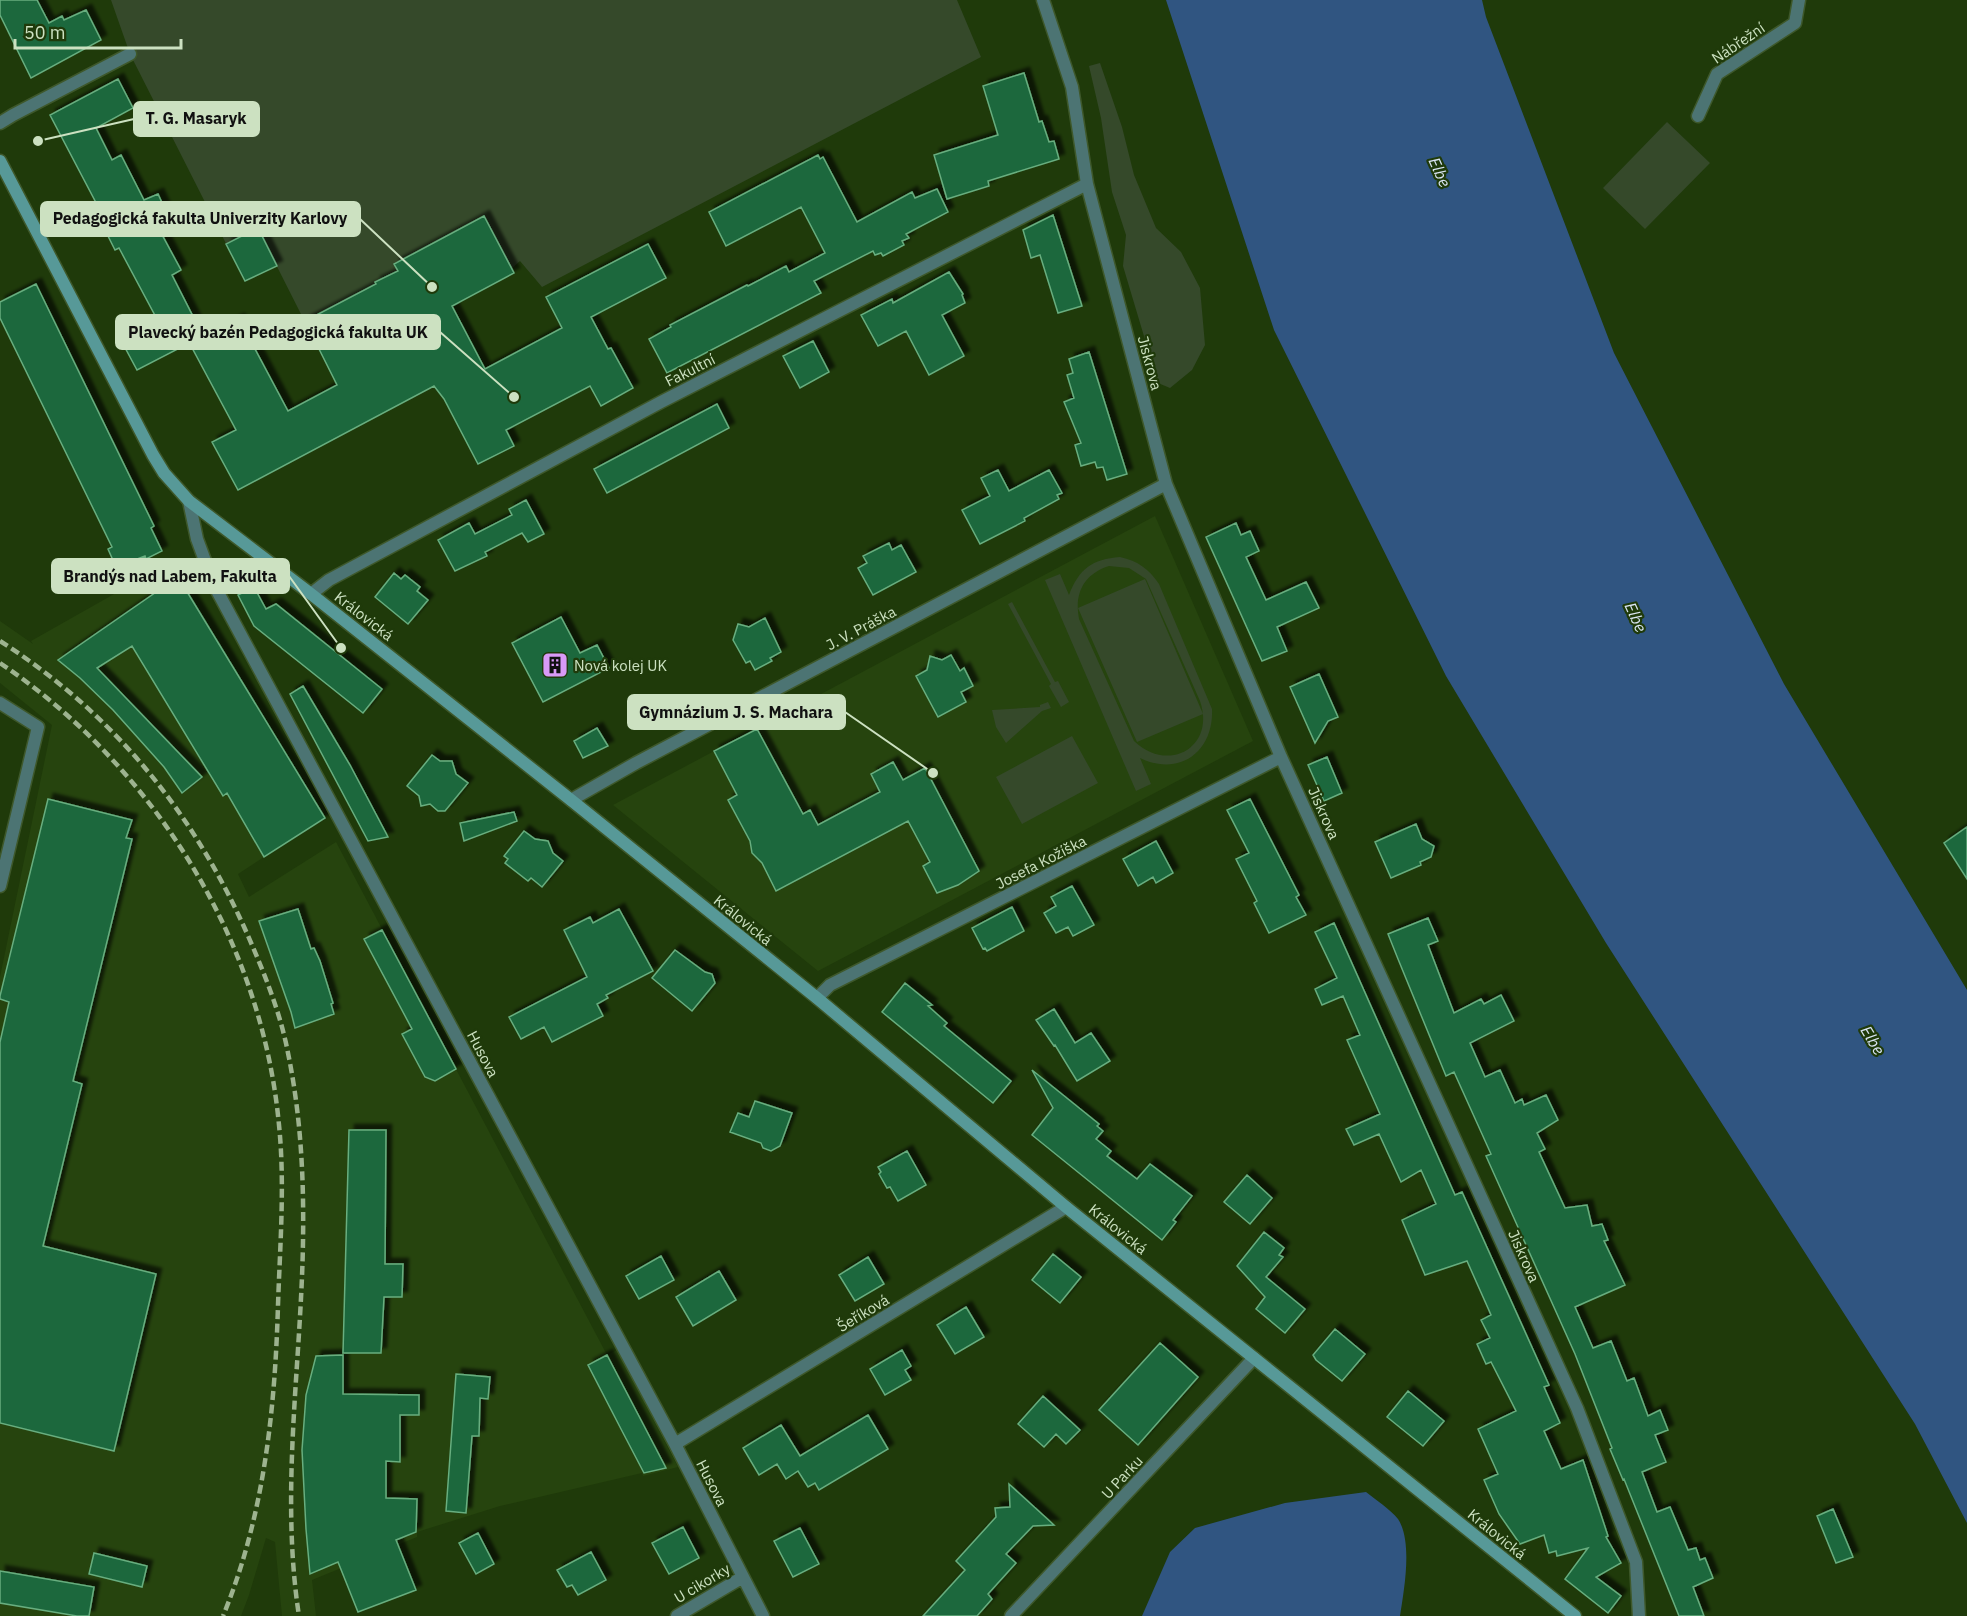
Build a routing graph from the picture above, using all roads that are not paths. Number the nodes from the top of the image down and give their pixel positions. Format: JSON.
{"nodes":[{"id":1,"x":1043,"y":0,"type":"edge"},
{"id":2,"x":1799,"y":0,"type":"edge"},
{"id":3,"x":130,"y":54,"type":"dead end"},
{"id":4,"x":1698,"y":116,"type":"dead end"},
{"id":5,"x":0,"y":123,"type":"edge"},
{"id":6,"x":0,"y":160,"type":"edge"},
{"id":7,"x":1087,"y":184,"type":"junction"},
{"id":8,"x":1166,"y":484,"type":"junction"},
{"id":9,"x":189,"y":501,"type":"junction"},
{"id":10,"x":311,"y":594,"type":"junction"},
{"id":11,"x":0,"y":703,"type":"edge"},
{"id":12,"x":1281,"y":757,"type":"junction"},
{"id":13,"x":571,"y":800,"type":"junction"},
{"id":14,"x":0,"y":886,"type":"edge"},
{"id":15,"x":817,"y":998,"type":"junction"},
{"id":16,"x":1066,"y":1207,"type":"junction"},
{"id":17,"x":1254,"y":1358,"type":"junction"},
{"id":18,"x":675,"y":1444,"type":"junction"},
{"id":19,"x":743,"y":1577,"type":"junction"},
{"id":20,"x":677,"y":1616,"type":"edge"},
{"id":21,"x":763,"y":1616,"type":"edge"},
{"id":22,"x":1011,"y":1616,"type":"edge"},
{"id":23,"x":1575,"y":1616,"type":"edge"},
{"id":24,"x":1640,"y":1616,"type":"edge"}],
"edges":[{"from":1,"to":7,"type":"street","name":"Jiskrova"},
{"from":2,"to":4,"type":"street","name":"Nábřežní"},
{"from":3,"to":5,"type":"street"},
{"from":6,"to":9,"type":"main road","name":"Královická"},
{"from":7,"to":8,"type":"street","name":"Jiskrova"},
{"from":7,"to":10,"type":"street","name":"Fakultní"},
{"from":8,"to":12,"type":"street","name":"Jiskrova"},
{"from":8,"to":13,"type":"street","name":"J. V. Práška"},
{"from":9,"to":10,"type":"main road","name":"Královická"},
{"from":9,"to":18,"type":"street","name":"Husova"},
{"from":10,"to":13,"type":"main road","name":"Královická"},
{"from":11,"to":14,"type":"street"},
{"from":12,"to":15,"type":"street","name":"Josefa Kožíška"},
{"from":12,"to":24,"type":"street","name":"Jiskrova"},
{"from":13,"to":15,"type":"main road","name":"Královická"},
{"from":15,"to":16,"type":"main road","name":"Královická"},
{"from":16,"to":17,"type":"main road","name":"Královická"},
{"from":16,"to":18,"type":"street","name":"Šeříková"},
{"from":17,"to":22,"type":"street","name":"U Parku"},
{"from":17,"to":23,"type":"main road","name":"Královická"},
{"from":18,"to":19,"type":"street","name":"Husova"},
{"from":19,"to":20,"type":"street","name":"U cikorky"},
{"from":19,"to":21,"type":"street","name":"Husova"}]}
